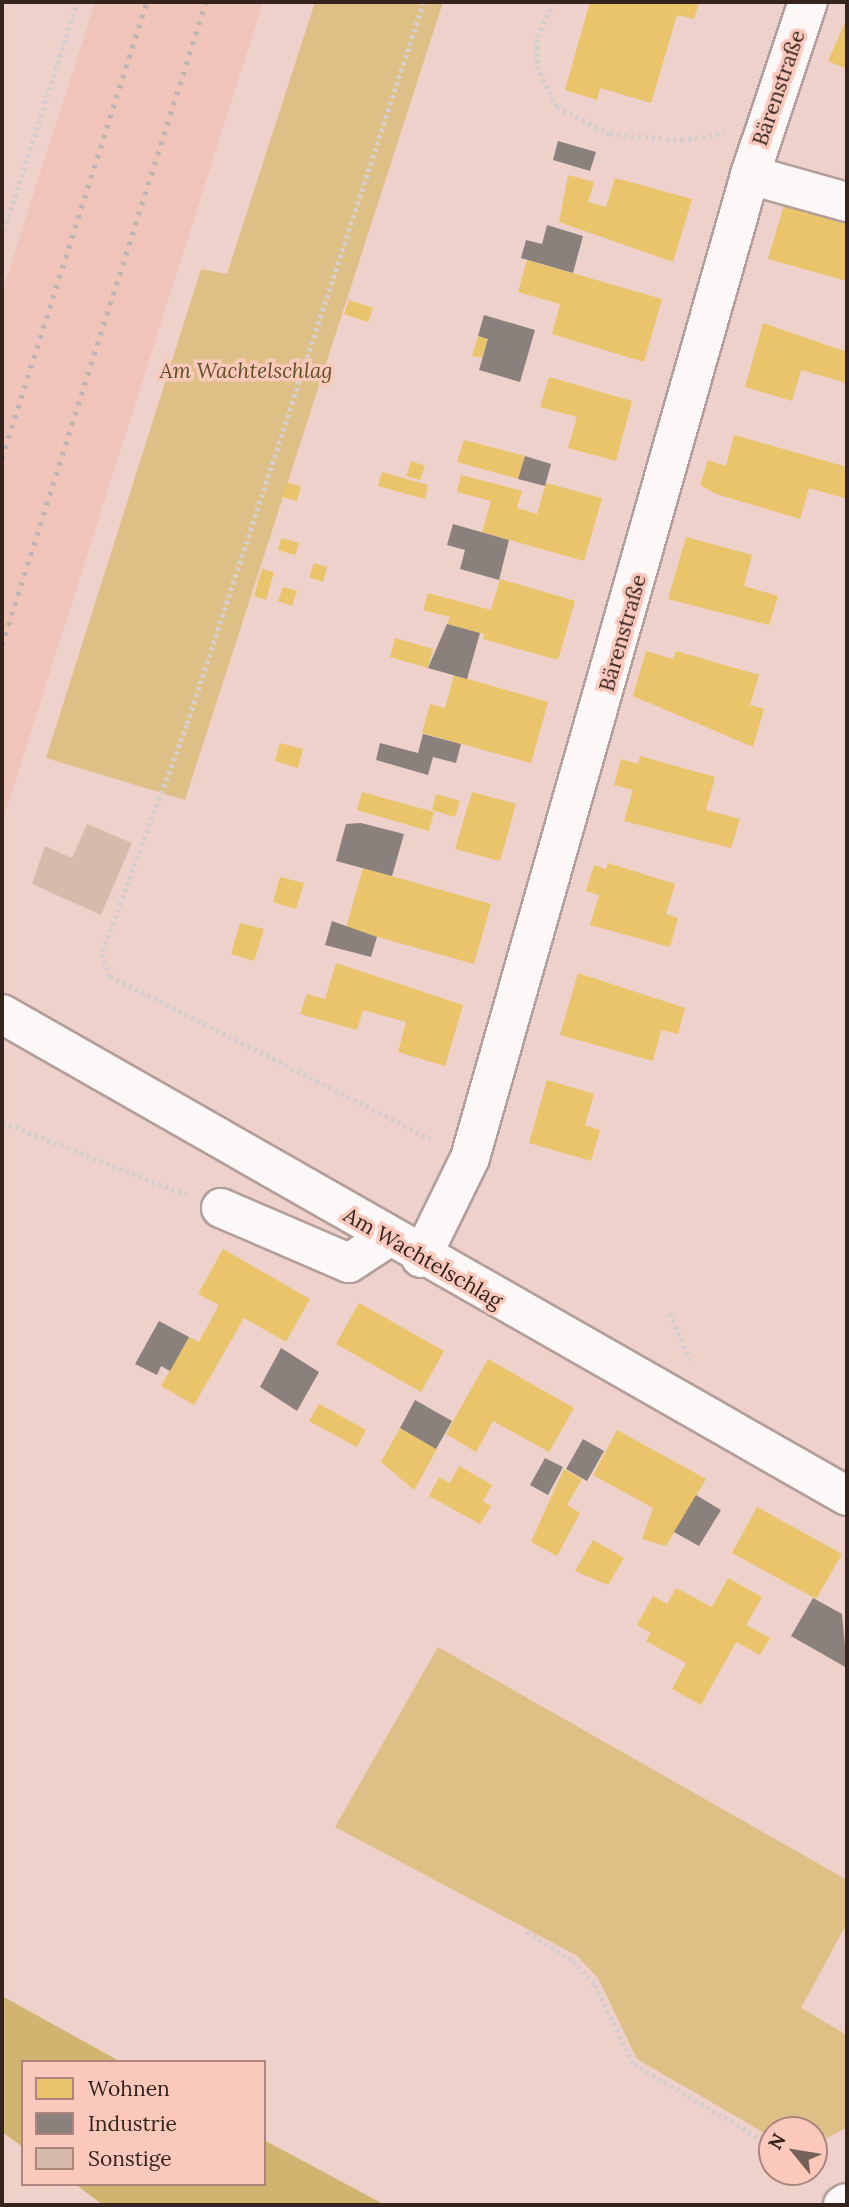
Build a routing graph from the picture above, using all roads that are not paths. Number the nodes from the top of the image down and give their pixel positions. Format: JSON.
{"nodes":[{"id":1,"x":808,"y":2,"type":"edge"},
{"id":2,"x":750,"y":175,"type":"junction"},
{"id":3,"x":847,"y":202,"type":"edge"},
{"id":4,"x":2,"y":1014,"type":"edge"},
{"id":5,"x":221,"y":1208,"type":"road end"},
{"id":6,"x":387,"y":1238,"type":"junction"},
{"id":7,"x":421,"y":1258,"type":"junction"},
{"id":8,"x":847,"y":1496,"type":"edge"}],
"edges":[{"from":1,"to":2,"type":"street","name":"Bärenstraße"},
{"from":2,"to":3,"type":"street"},
{"from":2,"to":7,"type":"street","name":"Bärenstraße"},
{"from":4,"to":6,"type":"street","name":"Am Wachtelschlag"},
{"from":5,"to":6,"type":"street"},
{"from":6,"to":7,"type":"street","name":"Am Wachtelschlag"},
{"from":7,"to":8,"type":"street","name":"Am Wachtelschlag"}]}
